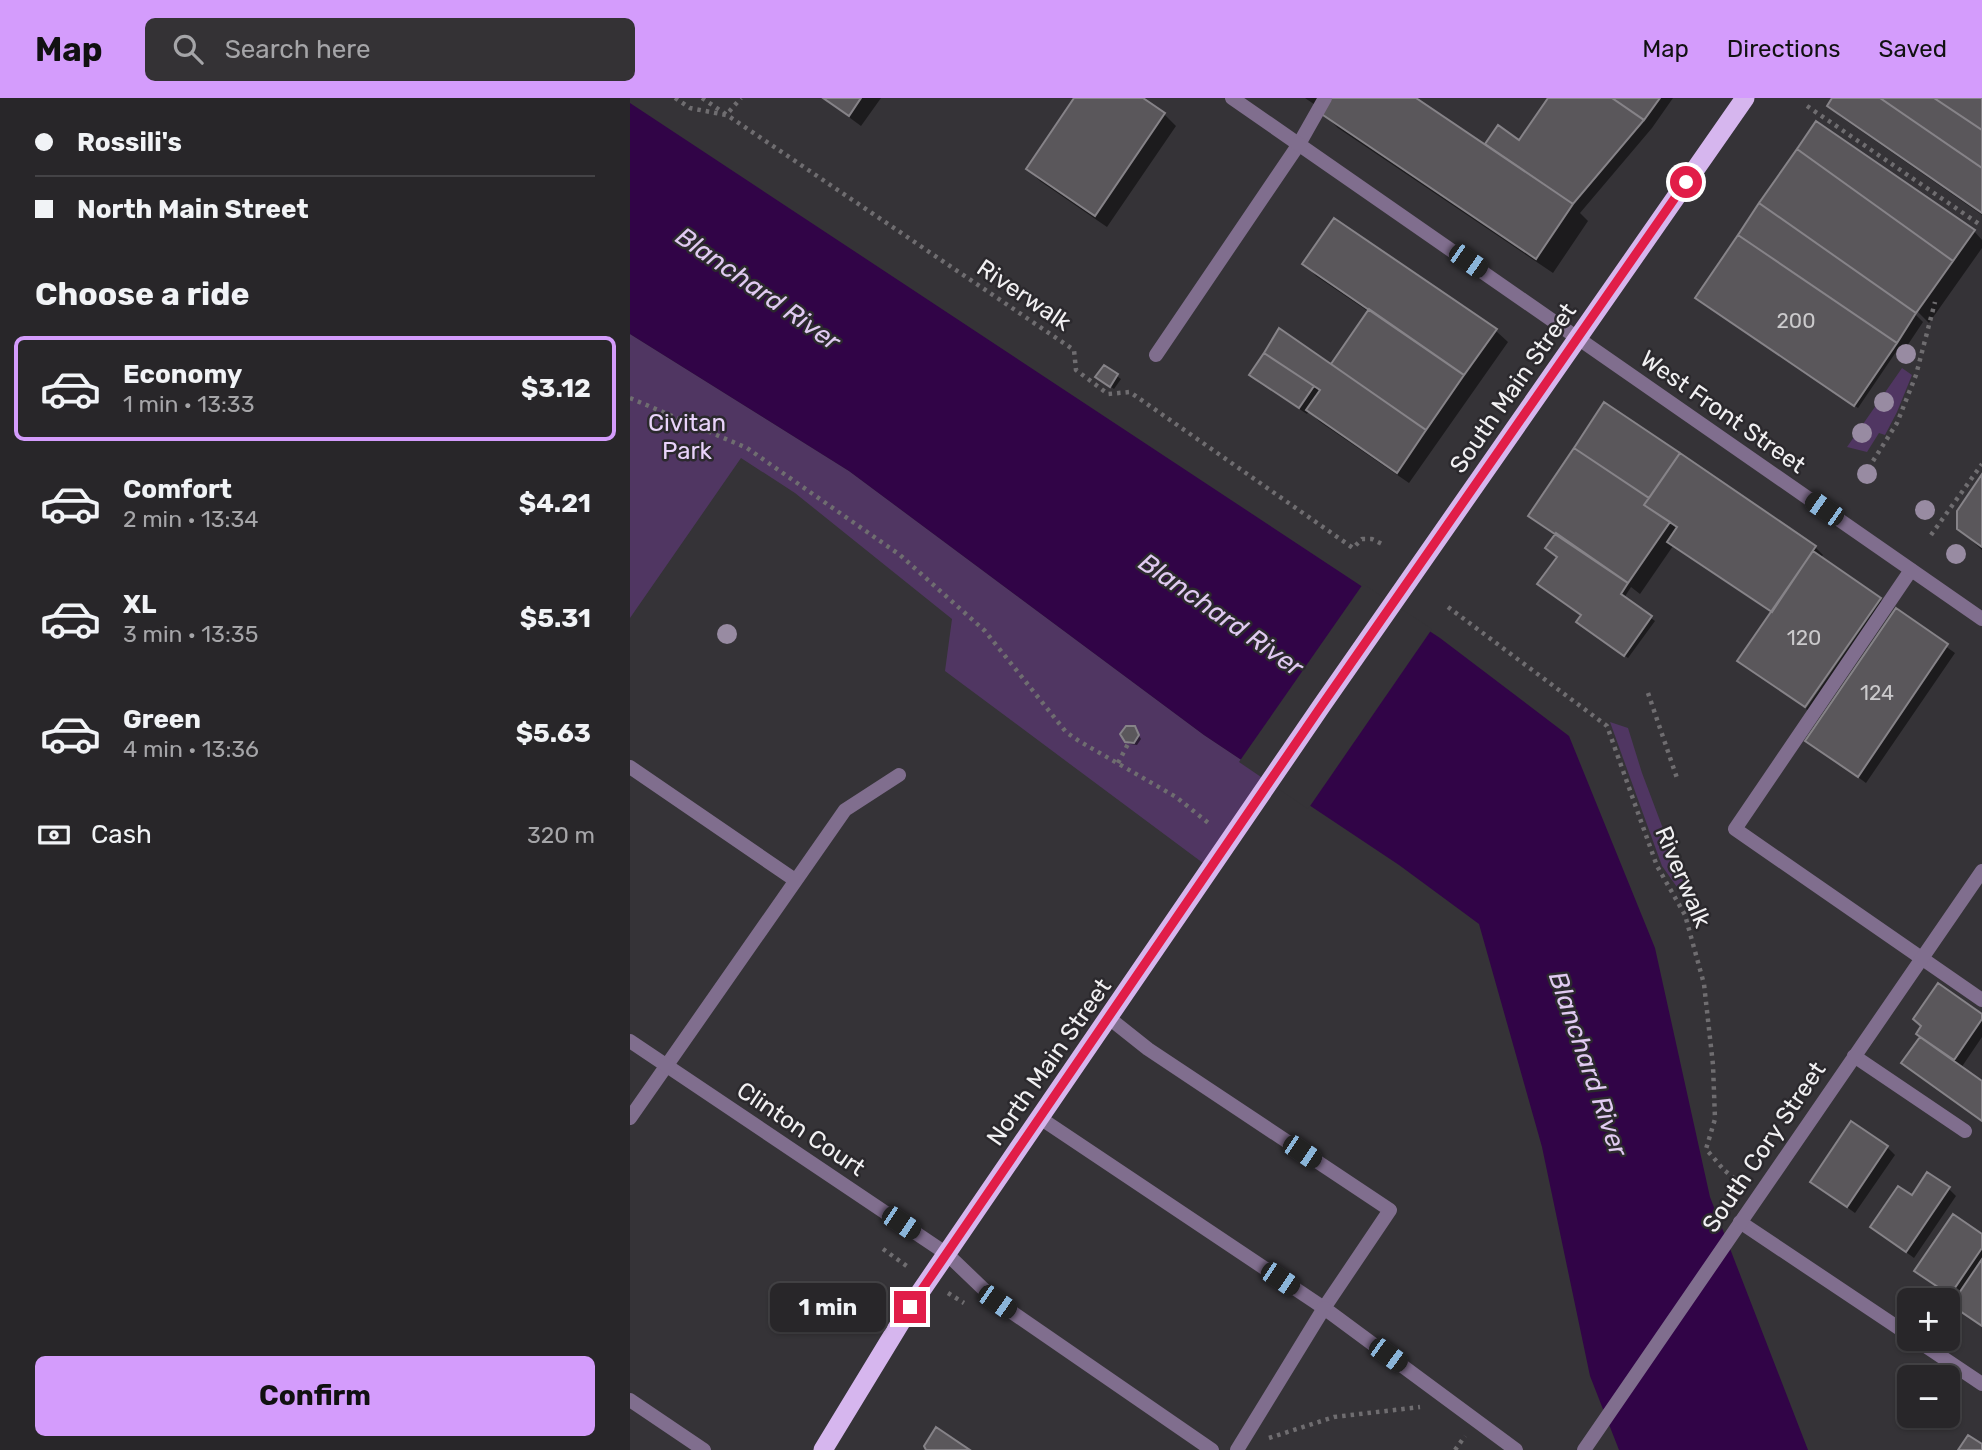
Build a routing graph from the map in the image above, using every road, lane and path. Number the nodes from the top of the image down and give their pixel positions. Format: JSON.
{"nodes":[{"id":1,"x":675,"y":98,"type":"edge"},
{"id":2,"x":702,"y":98,"type":"edge"},
{"id":3,"x":741,"y":98,"type":"edge"},
{"id":4,"x":1232,"y":98,"type":"edge"},
{"id":5,"x":1325,"y":98,"type":"edge"},
{"id":6,"x":1745,"y":98,"type":"edge"},
{"id":7,"x":1807,"y":106,"type":"dead end"},
{"id":8,"x":726,"y":115,"type":"junction"},
{"id":9,"x":1300,"y":144,"type":"junction"},
{"id":10,"x":1982,"y":226,"type":"edge"},
{"id":11,"x":1935,"y":302,"type":"dead end"},
{"id":12,"x":1578,"y":337,"type":"junction"},
{"id":13,"x":1156,"y":355,"type":"dead end"},
{"id":14,"x":630,"y":398,"type":"edge"},
{"id":15,"x":1873,"y":461,"type":"dead end"},
{"id":16,"x":1982,"y":464,"type":"edge"},
{"id":17,"x":1931,"y":535,"type":"dead end"},
{"id":18,"x":1382,"y":544,"type":"dead end"},
{"id":19,"x":1911,"y":570,"type":"junction"},
{"id":20,"x":1448,"y":607,"type":"dead end"},
{"id":21,"x":1982,"y":619,"type":"edge"},
{"id":22,"x":1648,"y":693,"type":"dead end"},
{"id":23,"x":1322,"y":705,"type":"joint"},
{"id":24,"x":1129,"y":742,"type":"dead end"},
{"id":25,"x":1118,"y":763,"type":"junction"},
{"id":26,"x":630,"y":767,"type":"edge"},
{"id":27,"x":899,"y":775,"type":"dead end"},
{"id":28,"x":1678,"y":781,"type":"dead end"},
{"id":29,"x":1231,"y":841,"type":"junction"},
{"id":30,"x":1982,"y":871,"type":"edge"},
{"id":31,"x":796,"y":880,"type":"junction"},
{"id":32,"x":1922,"y":958,"type":"junction"},
{"id":33,"x":1982,"y":1000,"type":"edge"},
{"id":34,"x":1109,"y":1018,"type":"junction"},
{"id":35,"x":630,"y":1041,"type":"edge"},
{"id":36,"x":1854,"y":1056,"type":"junction"},
{"id":37,"x":667,"y":1066,"type":"junction"},
{"id":38,"x":630,"y":1118,"type":"edge"},
{"id":39,"x":1040,"y":1118,"type":"junction"},
{"id":40,"x":1965,"y":1131,"type":"dead end"},
{"id":41,"x":1756,"y":1199,"type":"junction"},
{"id":42,"x":1740,"y":1222,"type":"junction"},
{"id":43,"x":947,"y":1254,"type":"junction"},
{"id":44,"x":1324,"y":1308,"type":"junction"},
{"id":45,"x":1897,"y":1327,"type":"edge"},
{"id":46,"x":1933,"y":1351,"type":"edge"},
{"id":47,"x":1982,"y":1384,"type":"edge"},
{"id":48,"x":630,"y":1400,"type":"edge"},
{"id":49,"x":1453,"y":1403,"type":"junction"},
{"id":50,"x":1258,"y":1441,"type":"dead end"},
{"id":51,"x":704,"y":1450,"type":"edge"},
{"id":52,"x":823,"y":1450,"type":"edge"},
{"id":53,"x":1212,"y":1450,"type":"edge"},
{"id":54,"x":1237,"y":1450,"type":"edge"},
{"id":55,"x":1516,"y":1450,"type":"edge"},
{"id":56,"x":1584,"y":1450,"type":"edge"}],
"edges":[{"from":1,"to":8,"type":"path"},
{"from":2,"to":8,"type":"path","name":"Riverwalk"},
{"from":3,"to":8,"type":"path"},
{"from":4,"to":9,"type":"street","name":"West Front Street"},
{"from":5,"to":9,"type":"street"},
{"from":6,"to":12,"type":"highway","name":"South Main Street"},
{"from":7,"to":10,"type":"path"},
{"from":8,"to":18,"type":"path","name":"Riverwalk"},
{"from":9,"to":12,"type":"street","name":"West Front Street"},
{"from":9,"to":13,"type":"street"},
{"from":11,"to":15,"type":"path"},
{"from":12,"to":19,"type":"street","name":"West Front Street"},
{"from":12,"to":23,"type":"highway","name":"South Main Street"},
{"from":14,"to":25,"type":"path"},
{"from":16,"to":17,"type":"path"},
{"from":19,"to":21,"type":"street","name":"West Front Street"},
{"from":19,"to":32,"type":"street"},
{"from":20,"to":41,"type":"path","name":"Riverwalk"},
{"from":22,"to":28,"type":"path"},
{"from":23,"to":29,"type":"highway","name":"North Main Street"},
{"from":24,"to":25,"type":"path"},
{"from":25,"to":29,"type":"path"},
{"from":26,"to":31,"type":"street"},
{"from":27,"to":31,"type":"street"},
{"from":29,"to":34,"type":"highway","name":"North Main Street"},
{"from":30,"to":32,"type":"street","name":"South Cory Street"},
{"from":31,"to":37,"type":"street"},
{"from":32,"to":33,"type":"street"},
{"from":32,"to":36,"type":"street","name":"South Cory Street"},
{"from":34,"to":39,"type":"highway","name":"North Main Street"},
{"from":34,"to":44,"type":"street"},
{"from":35,"to":37,"type":"street","name":"Clinton Court"},
{"from":36,"to":40,"type":"street"},
{"from":36,"to":41,"type":"street","name":"South Cory Street"},
{"from":37,"to":38,"type":"street"},
{"from":37,"to":43,"type":"street","name":"Clinton Court"},
{"from":39,"to":43,"type":"highway","name":"North Main Street"},
{"from":39,"to":44,"type":"street"},
{"from":41,"to":42,"type":"street","name":"South Cory Street"},
{"from":42,"to":45,"type":"street"},
{"from":42,"to":56,"type":"street","name":"South Cory Street"},
{"from":43,"to":52,"type":"highway","name":"North Main Street"},
{"from":43,"to":53,"type":"street","name":"Clinton Court"},
{"from":44,"to":49,"type":"street"},
{"from":44,"to":54,"type":"street"},
{"from":46,"to":47,"type":"street"},
{"from":48,"to":51,"type":"street"},
{"from":49,"to":50,"type":"path"},
{"from":49,"to":55,"type":"street"}]}
